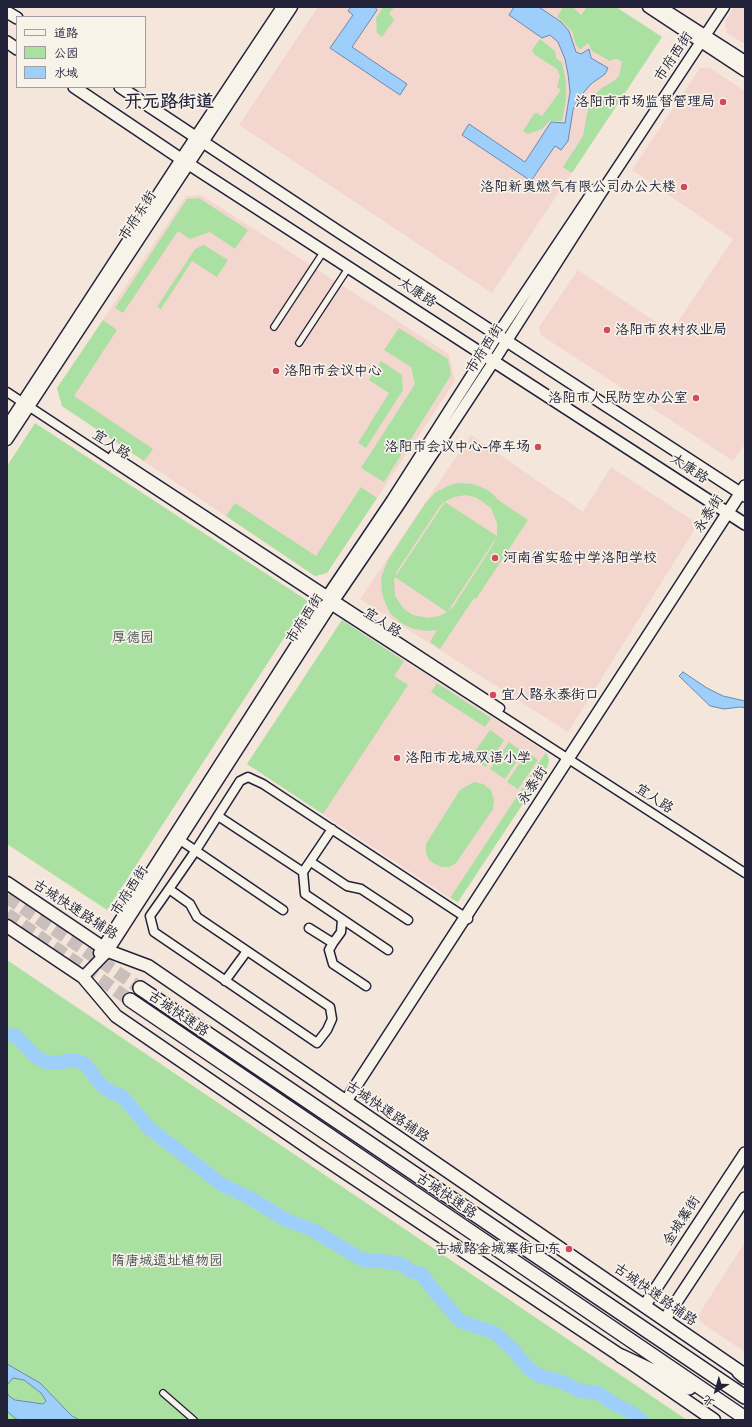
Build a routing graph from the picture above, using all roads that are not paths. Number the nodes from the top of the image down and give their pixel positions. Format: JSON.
{"nodes":[{"id":1,"x":282,"y":7,"type":"edge"},
{"id":2,"x":292,"y":7,"type":"edge"},
{"id":3,"x":648,"y":7,"type":"edge"},
{"id":4,"x":661,"y":7,"type":"edge"},
{"id":5,"x":716,"y":7,"type":"edge"},
{"id":6,"x":724,"y":7,"type":"edge"},
{"id":7,"x":7,"y":12,"type":"edge"},
{"id":8,"x":16,"y":17,"type":"edge"},
{"id":9,"x":701,"y":37,"type":"junction"},
{"id":10,"x":7,"y":42,"type":"edge"},
{"id":11,"x":16,"y":48,"type":"edge"},
{"id":12,"x":745,"y":61,"type":"edge"},
{"id":13,"x":745,"y":71,"type":"edge"},
{"id":14,"x":76,"y":88,"type":"edge"},
{"id":15,"x":121,"y":88,"type":"edge"},
{"id":16,"x":199,"y":140,"type":"junction"},
{"id":17,"x":185,"y":161,"type":"junction"},
{"id":18,"x":324,"y":251,"type":"junction"},
{"id":19,"x":349,"y":267,"type":"junction"},
{"id":20,"x":274,"y":327,"type":"dead end"},
{"id":21,"x":502,"y":337,"type":"junction"},
{"id":22,"x":299,"y":344,"type":"dead end"},
{"id":23,"x":489,"y":358,"type":"junction"},
{"id":24,"x":7,"y":386,"type":"edge"},
{"id":25,"x":7,"y":392,"type":"edge"},
{"id":26,"x":27,"y":402,"type":"junction"},
{"id":27,"x":7,"y":426,"type":"edge"},
{"id":28,"x":7,"y":440,"type":"edge"},
{"id":29,"x":744,"y":493,"type":"edge"},
{"id":30,"x":731,"y":514,"type":"junction"},
{"id":31,"x":745,"y":524,"type":"edge"},
{"id":32,"x":329,"y":600,"type":"junction"},
{"id":33,"x":572,"y":758,"type":"junction"},
{"id":34,"x":218,"y":816,"type":"junction"},
{"id":35,"x":332,"y":829,"type":"junction"},
{"id":36,"x":180,"y":840,"type":"junction"},
{"id":37,"x":196,"y":850,"type":"junction"},
{"id":38,"x":311,"y":862,"type":"junction"},
{"id":39,"x":745,"y":866,"type":"edge"},
{"id":40,"x":304,"y":872,"type":"junction"},
{"id":41,"x":745,"y":873,"type":"edge"},
{"id":42,"x":7,"y":883,"type":"edge"},
{"id":43,"x":169,"y":889,"type":"junction"},
{"id":44,"x":283,"y":910,"type":"dead end"},
{"id":45,"x":467,"y":918,"type":"junction"},
{"id":46,"x":342,"y":919,"type":"junction"},
{"id":47,"x":408,"y":920,"type":"dead end"},
{"id":48,"x":7,"y":926,"type":"edge"},
{"id":49,"x":309,"y":928,"type":"dead end"},
{"id":50,"x":333,"y":943,"type":"junction"},
{"id":51,"x":105,"y":949,"type":"junction"},
{"id":52,"x":388,"y":950,"type":"dead end"},
{"id":53,"x":247,"y":951,"type":"junction"},
{"id":54,"x":83,"y":977,"type":"junction"},
{"id":55,"x":225,"y":981,"type":"junction"},
{"id":56,"x":366,"y":986,"type":"dead end"},
{"id":57,"x":140,"y":988,"type":"tunnel mouth"},
{"id":58,"x":130,"y":1000,"type":"tunnel mouth"},
{"id":59,"x":347,"y":1102,"type":"junction"},
{"id":60,"x":745,"y":1153,"type":"edge"},
{"id":61,"x":745,"y":1198,"type":"edge"},
{"id":62,"x":645,"y":1306,"type":"junction"},
{"id":63,"x":665,"y":1320,"type":"junction"},
{"id":64,"x":622,"y":1356,"type":"junction"},
{"id":65,"x":743,"y":1375,"type":"edge"},
{"id":66,"x":163,"y":1393,"type":"dead end"},
{"id":67,"x":745,"y":1397,"type":"edge"},
{"id":68,"x":724,"y":1404,"type":"junction"},
{"id":69,"x":744,"y":1419,"type":"edge"},
{"id":70,"x":194,"y":1420,"type":"edge"},
{"id":71,"x":714,"y":1420,"type":"edge"}],
"edges":[{"from":1,"to":16,"type":"street","name":"市府东街"},
{"from":2,"to":16,"type":"street","name":"市府东街"},
{"from":3,"to":9,"type":"street"},
{"from":4,"to":9,"type":"street"},
{"from":5,"to":9,"type":"street","name":"市府西街"},
{"from":6,"to":9,"type":"street","name":"市府西街"},
{"from":7,"to":8,"type":"main road"},
{"from":9,"to":12,"type":"street"},
{"from":9,"to":13,"type":"street"},
{"from":9,"to":21,"type":"street","name":"市府西街"},
{"from":10,"to":11,"type":"main road"},
{"from":14,"to":17,"type":"main road","name":"太康路"},
{"from":15,"to":16,"type":"main road","name":"太康路"},
{"from":16,"to":17,"type":"street","name":"市府东街"},
{"from":16,"to":21,"type":"main road","name":"太康路"},
{"from":17,"to":18,"type":"main road","name":"太康路"},
{"from":17,"to":26,"type":"street","name":"市府东街"},
{"from":18,"to":19,"type":"main road","name":"太康路"},
{"from":18,"to":20,"type":"street"},
{"from":19,"to":22,"type":"street"},
{"from":19,"to":23,"type":"main road","name":"太康路"},
{"from":21,"to":23,"type":"street","name":"市府西街"},
{"from":21,"to":29,"type":"main road","name":"太康路"},
{"from":23,"to":30,"type":"main road","name":"太康路"},
{"from":23,"to":32,"type":"street","name":"市府西街"},
{"from":24,"to":26,"type":"street","name":"宜人路"},
{"from":25,"to":26,"type":"street","name":"宜人路"},
{"from":26,"to":27,"type":"street","name":"市府东街"},
{"from":26,"to":28,"type":"street","name":"市府东街"},
{"from":26,"to":32,"type":"street","name":"宜人路"},
{"from":29,"to":30,"type":"main road","name":"永泰街"},
{"from":30,"to":31,"type":"main road","name":"太康路"},
{"from":30,"to":33,"type":"main road","name":"永泰街"},
{"from":32,"to":33,"type":"street","name":"宜人路"},
{"from":32,"to":36,"type":"street","name":"市府西街"},
{"from":32,"to":51,"type":"street","name":"市府西街"},
{"from":33,"to":39,"type":"street","name":"宜人路"},
{"from":33,"to":41,"type":"street","name":"宜人路"},
{"from":33,"to":45,"type":"main road","name":"永泰街"},
{"from":34,"to":35,"type":"street"},
{"from":34,"to":37,"type":"street"},
{"from":34,"to":40,"type":"street"},
{"from":35,"to":38,"type":"street"},
{"from":35,"to":45,"type":"street"},
{"from":36,"to":37,"type":"street"},
{"from":36,"to":51,"type":"street","name":"市府西街"},
{"from":37,"to":43,"type":"street"},
{"from":37,"to":44,"type":"street"},
{"from":38,"to":40,"type":"street"},
{"from":38,"to":47,"type":"street"},
{"from":40,"to":46,"type":"street"},
{"from":42,"to":51,"type":"main road","name":"古城快速路辅路"},
{"from":43,"to":53,"type":"street"},
{"from":43,"to":55,"type":"street"},
{"from":45,"to":59,"type":"main road","name":"永泰街"},
{"from":46,"to":50,"type":"street"},
{"from":46,"to":52,"type":"street"},
{"from":48,"to":54,"type":"main road"},
{"from":49,"to":50,"type":"street"},
{"from":50,"to":56,"type":"street"},
{"from":51,"to":54,"type":"street","name":"市府西街"},
{"from":51,"to":59,"type":"main road","name":"古城快速路辅路"},
{"from":53,"to":55,"type":"street"},
{"from":53,"to":55,"type":"street"},
{"from":54,"to":64,"type":"main road"},
{"from":57,"to":67,"type":"highway","name":"古城快速路"},
{"from":58,"to":68,"type":"highway","name":"古城快速路"},
{"from":59,"to":62,"type":"main road","name":"古城快速路辅路"},
{"from":60,"to":62,"type":"main road","name":"金城寨街"},
{"from":61,"to":63,"type":"main road"},
{"from":62,"to":63,"type":"main road","name":"古城快速路辅路"},
{"from":63,"to":65,"type":"main road","name":"古城快速路辅路"},
{"from":64,"to":68,"type":"highway"},
{"from":64,"to":71,"type":"main road"},
{"from":66,"to":70,"type":"street"},
{"from":68,"to":69,"type":"highway","name":"古城快速路"}]}
